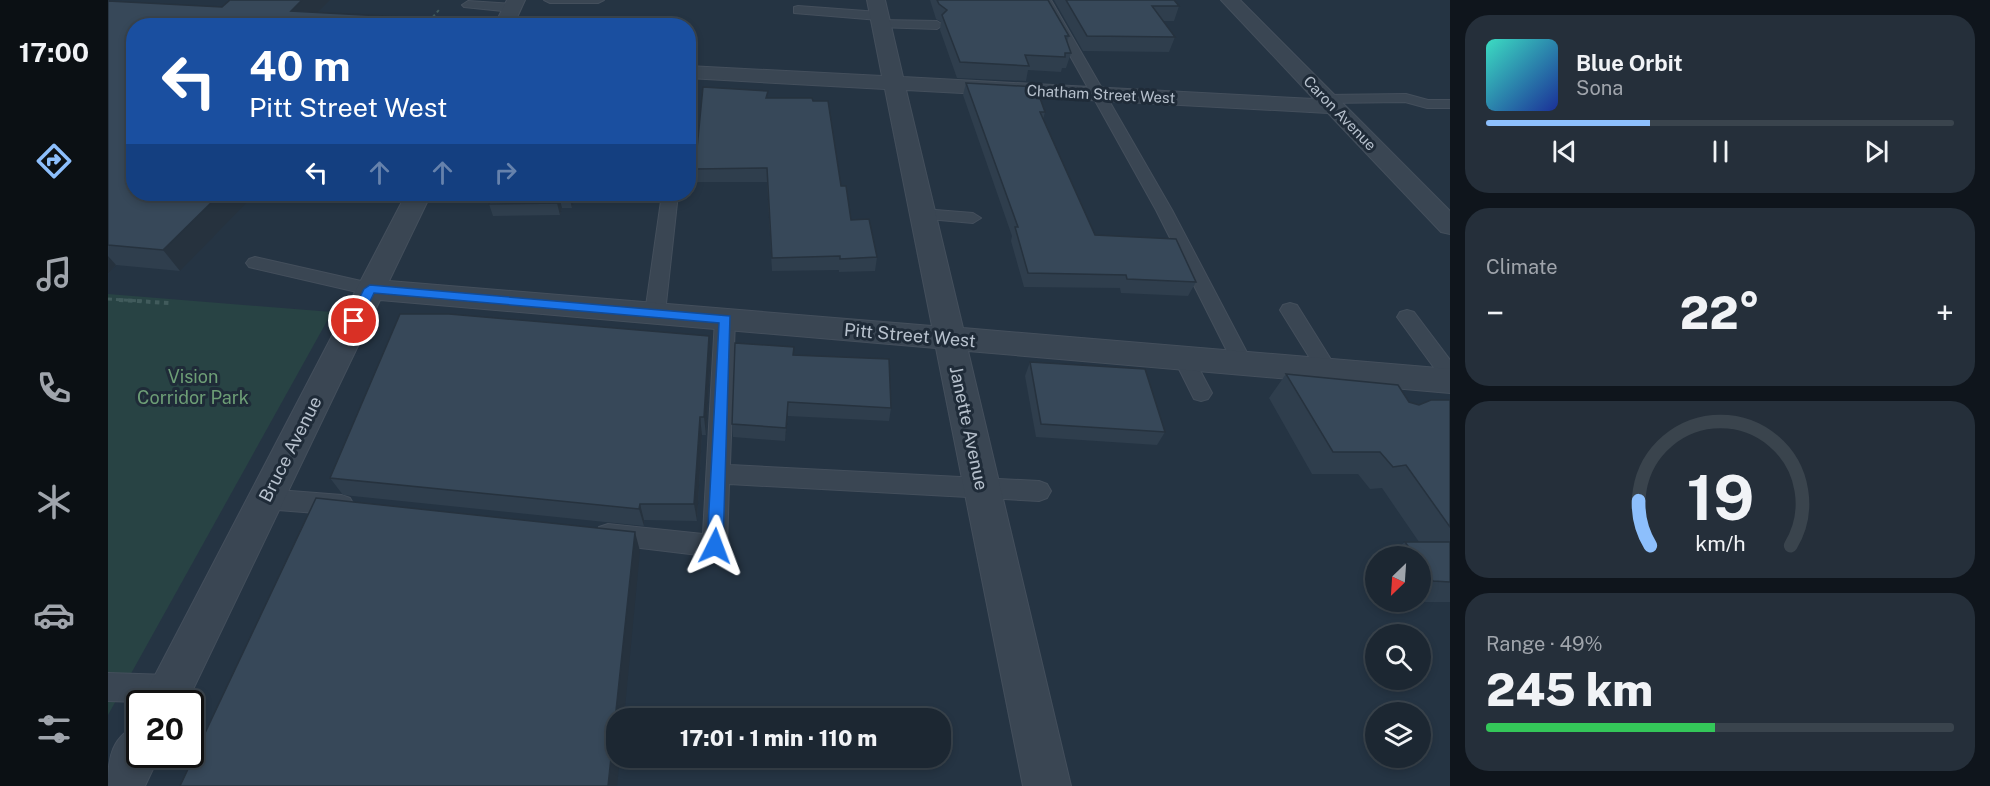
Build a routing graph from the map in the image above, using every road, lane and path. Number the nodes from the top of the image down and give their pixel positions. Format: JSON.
{"nodes":[{"id":1,"x":550,"y":0,"type":"edge"},
{"id":2,"x":598,"y":0,"type":"edge"},
{"id":3,"x":1045,"y":0,"type":"edge"},
{"id":4,"x":1230,"y":0,"type":"edge"},
{"id":5,"x":514,"y":4,"type":"edge"},
{"id":6,"x":468,"y":5,"type":"dead end"},
{"id":7,"x":439,"y":10,"type":"dead end"},
{"id":8,"x":879,"y":12,"type":"edge"},
{"id":9,"x":432,"y":18,"type":"edge"},
{"id":10,"x":506,"y":18,"type":"edge"},
{"id":11,"x":937,"y":25,"type":"edge"},
{"id":12,"x":696,"y":72,"type":"edge"},
{"id":13,"x":894,"y":83,"type":"junction"},
{"id":14,"x":1098,"y":94,"type":"junction"},
{"id":15,"x":1450,"y":104,"type":"edge"},
{"id":16,"x":1332,"y":106,"type":"junction"},
{"id":17,"x":414,"y":201,"type":"edge"},
{"id":18,"x":669,"y":201,"type":"edge"},
{"id":19,"x":923,"y":214,"type":"junction"},
{"id":20,"x":973,"y":218,"type":"dead end"},
{"id":21,"x":1450,"y":226,"type":"edge"},
{"id":22,"x":255,"y":263,"type":"dead end"},
{"id":23,"x":370,"y":289,"type":"junction"},
{"id":24,"x":108,"y":299,"type":"edge"},
{"id":25,"x":169,"y":303,"type":"dead end"},
{"id":26,"x":1290,"y":310,"type":"dead end"},
{"id":27,"x":655,"y":313,"type":"junction"},
{"id":28,"x":1407,"y":317,"type":"dead end"},
{"id":29,"x":725,"y":319,"type":"junction"},
{"id":30,"x":950,"y":339,"type":"junction"},
{"id":31,"x":1184,"y":359,"type":"junction"},
{"id":32,"x":1243,"y":364,"type":"junction"},
{"id":33,"x":1328,"y":371,"type":"junction"},
{"id":34,"x":1450,"y":375,"type":"edge"},
{"id":35,"x":1450,"y":381,"type":"edge"},
{"id":36,"x":1201,"y":393,"type":"dead end"},
{"id":37,"x":719,"y":474,"type":"junction"},
{"id":38,"x":982,"y":488,"type":"junction"},
{"id":39,"x":1039,"y":491,"type":"dead end"},
{"id":40,"x":265,"y":499,"type":"junction"},
{"id":41,"x":359,"y":507,"type":"edge"},
{"id":42,"x":585,"y":532,"type":"edge"},
{"id":43,"x":108,"y":687,"type":"edge"},
{"id":44,"x":126,"y":690,"type":"edge"},
{"id":45,"x":169,"y":690,"type":"edge"},
{"id":46,"x":129,"y":768,"type":"edge"},
{"id":47,"x":120,"y":786,"type":"edge"},
{"id":48,"x":1047,"y":786,"type":"edge"}],
"edges":[{"from":1,"to":2,"type":"lane"},
{"from":3,"to":14,"type":"lane"},
{"from":4,"to":16,"type":"street","name":"Caron Avenue"},
{"from":5,"to":6,"type":"lane"},
{"from":5,"to":10,"type":"street"},
{"from":7,"to":9,"type":"path"},
{"from":8,"to":8,"type":"lane"},
{"from":8,"to":11,"type":"lane"},
{"from":8,"to":13,"type":"street","name":"Janette Avenue"},
{"from":12,"to":13,"type":"street","name":"Chatham Street West"},
{"from":13,"to":14,"type":"street","name":"Chatham Street West"},
{"from":13,"to":19,"type":"street","name":"Janette Avenue"},
{"from":14,"to":16,"type":"street","name":"Chatham Street West"},
{"from":14,"to":32,"type":"lane"},
{"from":15,"to":16,"type":"lane"},
{"from":16,"to":21,"type":"street","name":"Caron Avenue"},
{"from":17,"to":23,"type":"street","name":"Bruce Avenue"},
{"from":18,"to":27,"type":"lane"},
{"from":19,"to":20,"type":"lane"},
{"from":19,"to":30,"type":"street","name":"Janette Avenue"},
{"from":22,"to":23,"type":"lane"},
{"from":23,"to":27,"type":"street","name":"Pitt Street West"},
{"from":23,"to":40,"type":"street","name":"Bruce Avenue"},
{"from":24,"to":25,"type":"path"},
{"from":26,"to":33,"type":"lane"},
{"from":27,"to":29,"type":"street","name":"Pitt Street West"},
{"from":28,"to":34,"type":"lane"},
{"from":29,"to":30,"type":"street","name":"Pitt Street West"},
{"from":29,"to":37,"type":"lane"},
{"from":30,"to":31,"type":"street","name":"Pitt Street West"},
{"from":30,"to":38,"type":"street","name":"Janette Avenue"},
{"from":31,"to":32,"type":"street","name":"Pitt Street West"},
{"from":31,"to":36,"type":"lane"},
{"from":32,"to":33,"type":"street","name":"Pitt Street West"},
{"from":33,"to":35,"type":"street","name":"Pitt Street West"},
{"from":37,"to":38,"type":"lane"},
{"from":37,"to":42,"type":"lane"},
{"from":38,"to":39,"type":"lane"},
{"from":38,"to":48,"type":"street","name":"Janette Avenue"},
{"from":40,"to":41,"type":"lane"},
{"from":40,"to":45,"type":"street","name":"Bruce Avenue"},
{"from":43,"to":44,"type":"lane"},
{"from":46,"to":47,"type":"street"}]}
